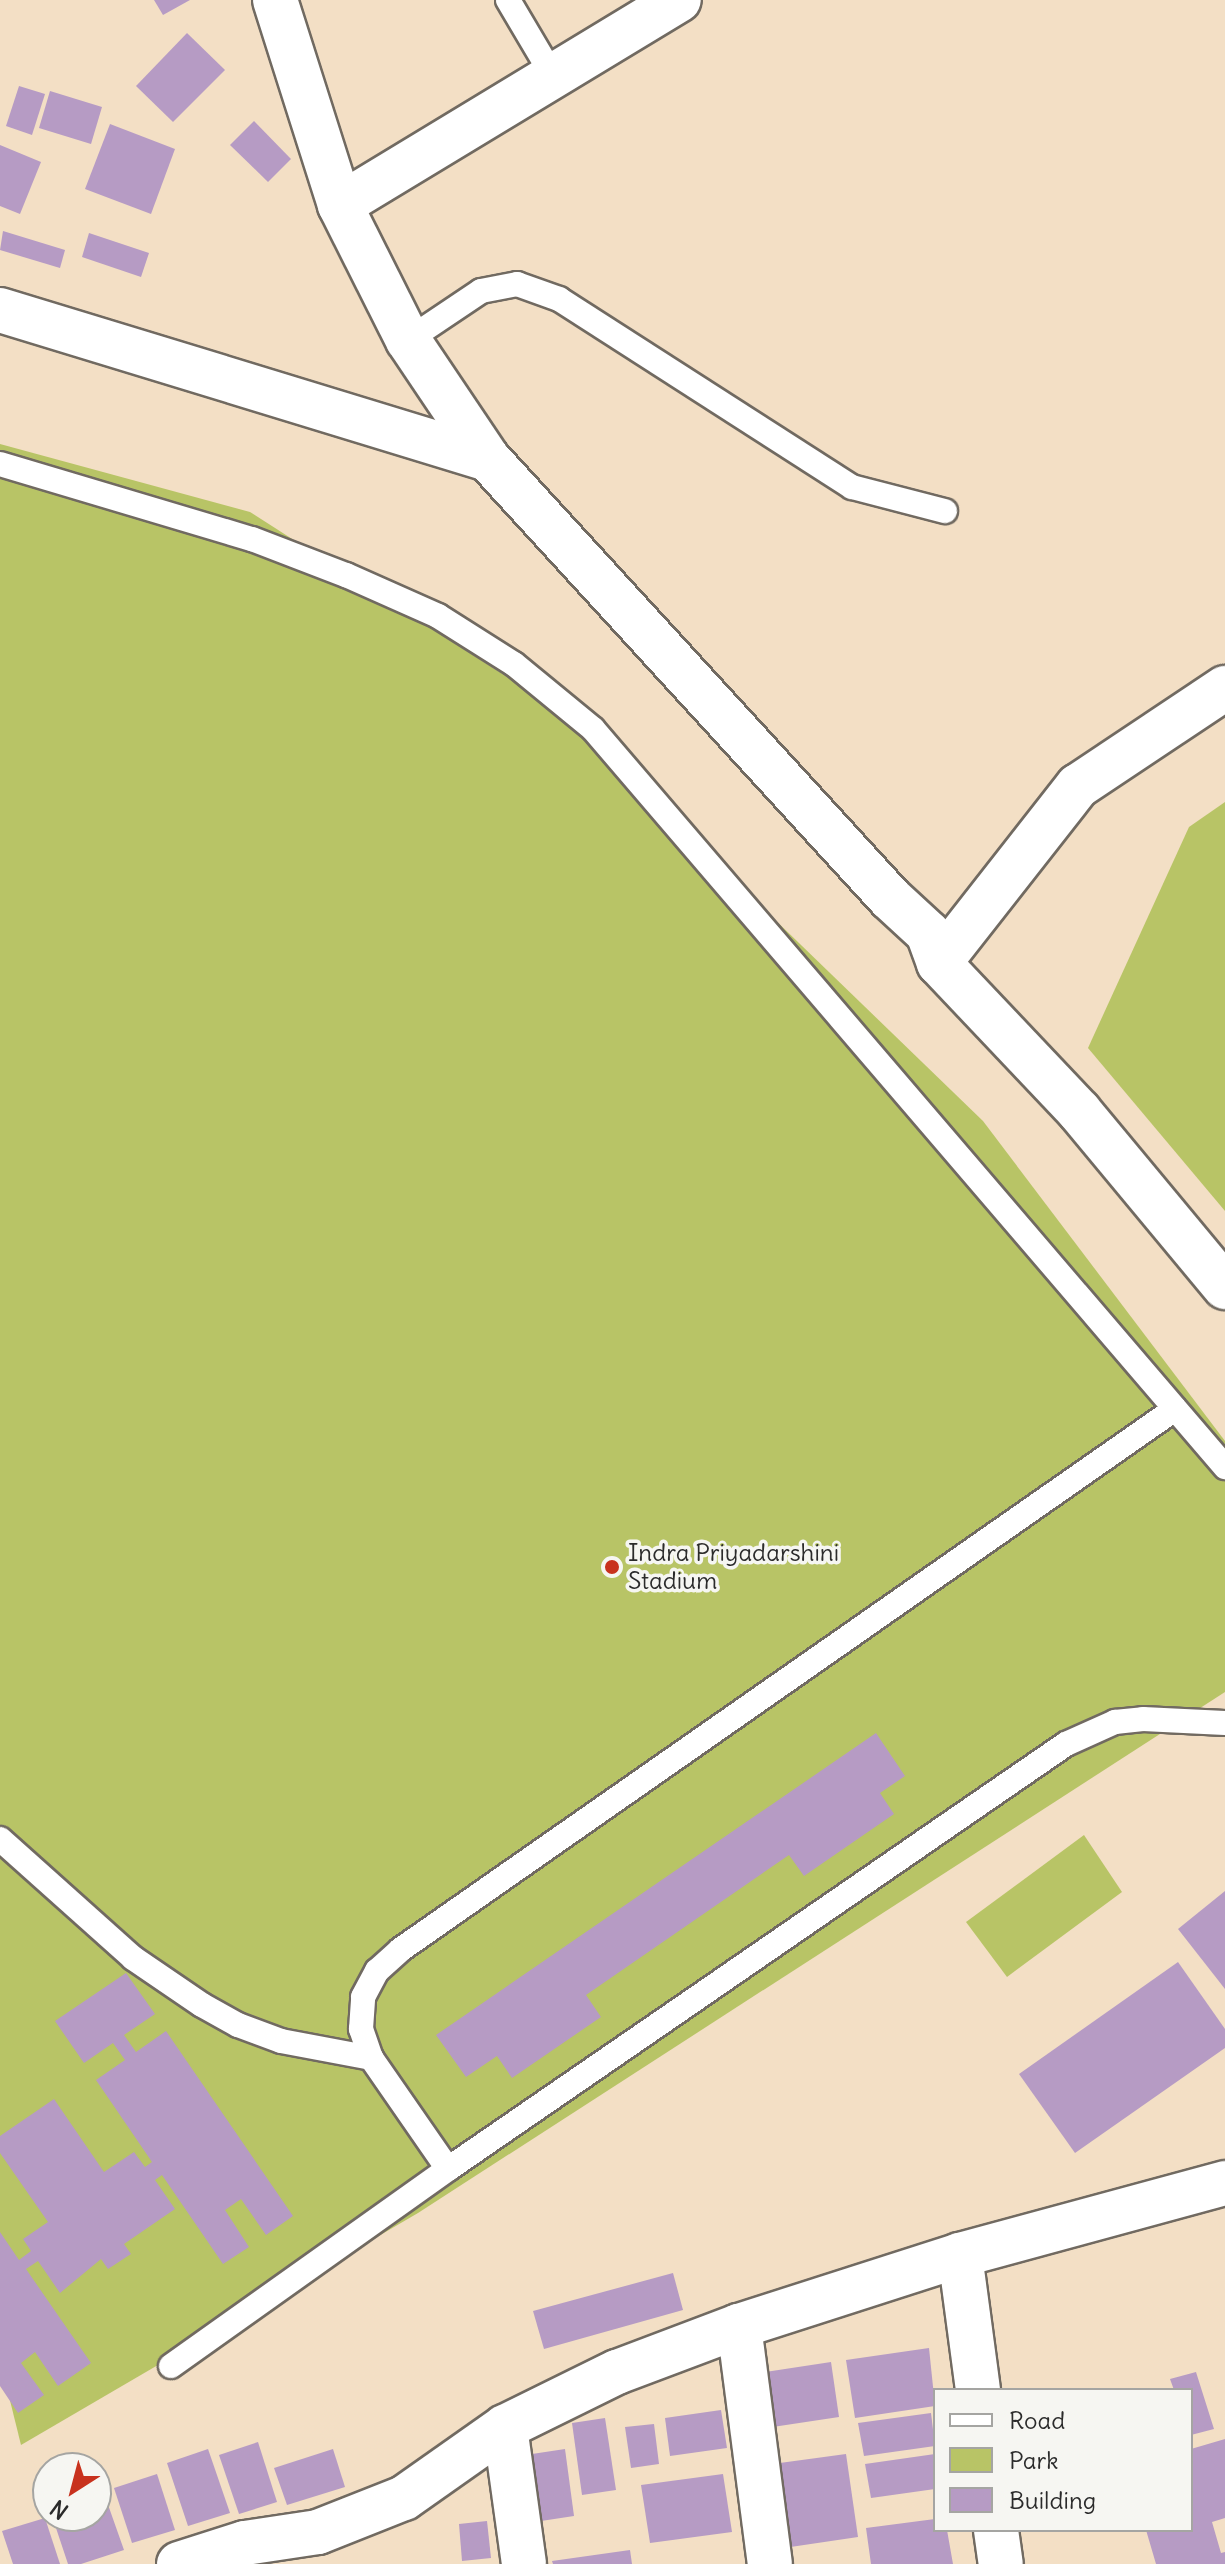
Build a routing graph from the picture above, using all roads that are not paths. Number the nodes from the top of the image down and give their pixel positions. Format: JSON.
{"nodes":[{"id":1,"x":275,"y":0,"type":"edge"},
{"id":2,"x":508,"y":0,"type":"edge"},
{"id":3,"x":679,"y":0,"type":"edge"},
{"id":4,"x":553,"y":76,"type":"junction"},
{"id":5,"x":340,"y":205,"type":"junction"},
{"id":6,"x":0,"y":310,"type":"edge"},
{"id":7,"x":408,"y":340,"type":"junction"},
{"id":8,"x":488,"y":459,"type":"junction"},
{"id":9,"x":0,"y":464,"type":"edge"},
{"id":10,"x":945,"y":511,"type":"dead end"},
{"id":11,"x":1225,"y":688,"type":"edge"},
{"id":12,"x":939,"y":963,"type":"junction"},
{"id":13,"x":1225,"y":1287,"type":"edge"},
{"id":14,"x":1175,"y":1409,"type":"junction"},
{"id":15,"x":1225,"y":1467,"type":"edge"},
{"id":16,"x":1225,"y":1723,"type":"edge"},
{"id":17,"x":0,"y":1839,"type":"edge"},
{"id":18,"x":371,"y":2058,"type":"junction"},
{"id":19,"x":448,"y":2169,"type":"junction"},
{"id":20,"x":1225,"y":2183,"type":"edge"},
{"id":21,"x":960,"y":2255,"type":"junction"},
{"id":22,"x":739,"y":2326,"type":"junction"},
{"id":23,"x":171,"y":2366,"type":"dead end"},
{"id":24,"x":978,"y":2388,"type":"edge"},
{"id":25,"x":505,"y":2427,"type":"junction"},
{"id":26,"x":996,"y":2532,"type":"edge"},
{"id":27,"x":319,"y":2548,"type":"edge"},
{"id":28,"x":179,"y":2564,"type":"edge"},
{"id":29,"x":524,"y":2564,"type":"edge"},
{"id":30,"x":770,"y":2564,"type":"edge"},
{"id":31,"x":1001,"y":2564,"type":"edge"}],
"edges":[{"from":1,"to":5,"type":"street"},
{"from":2,"to":4,"type":"lane"},
{"from":3,"to":4,"type":"street"},
{"from":4,"to":5,"type":"street"},
{"from":5,"to":7,"type":"street"},
{"from":6,"to":8,"type":"street"},
{"from":7,"to":8,"type":"street"},
{"from":7,"to":10,"type":"lane"},
{"from":8,"to":12,"type":"street"},
{"from":9,"to":14,"type":"lane"},
{"from":11,"to":12,"type":"street"},
{"from":12,"to":13,"type":"street"},
{"from":14,"to":15,"type":"lane"},
{"from":14,"to":18,"type":"lane"},
{"from":16,"to":19,"type":"lane"},
{"from":17,"to":18,"type":"lane"},
{"from":18,"to":19,"type":"lane"},
{"from":19,"to":23,"type":"lane"},
{"from":20,"to":21,"type":"street"},
{"from":21,"to":22,"type":"street"},
{"from":21,"to":24,"type":"street"},
{"from":22,"to":25,"type":"street"},
{"from":22,"to":30,"type":"street"},
{"from":25,"to":27,"type":"street"},
{"from":25,"to":29,"type":"street"},
{"from":26,"to":31,"type":"street"},
{"from":27,"to":28,"type":"street"}]}
